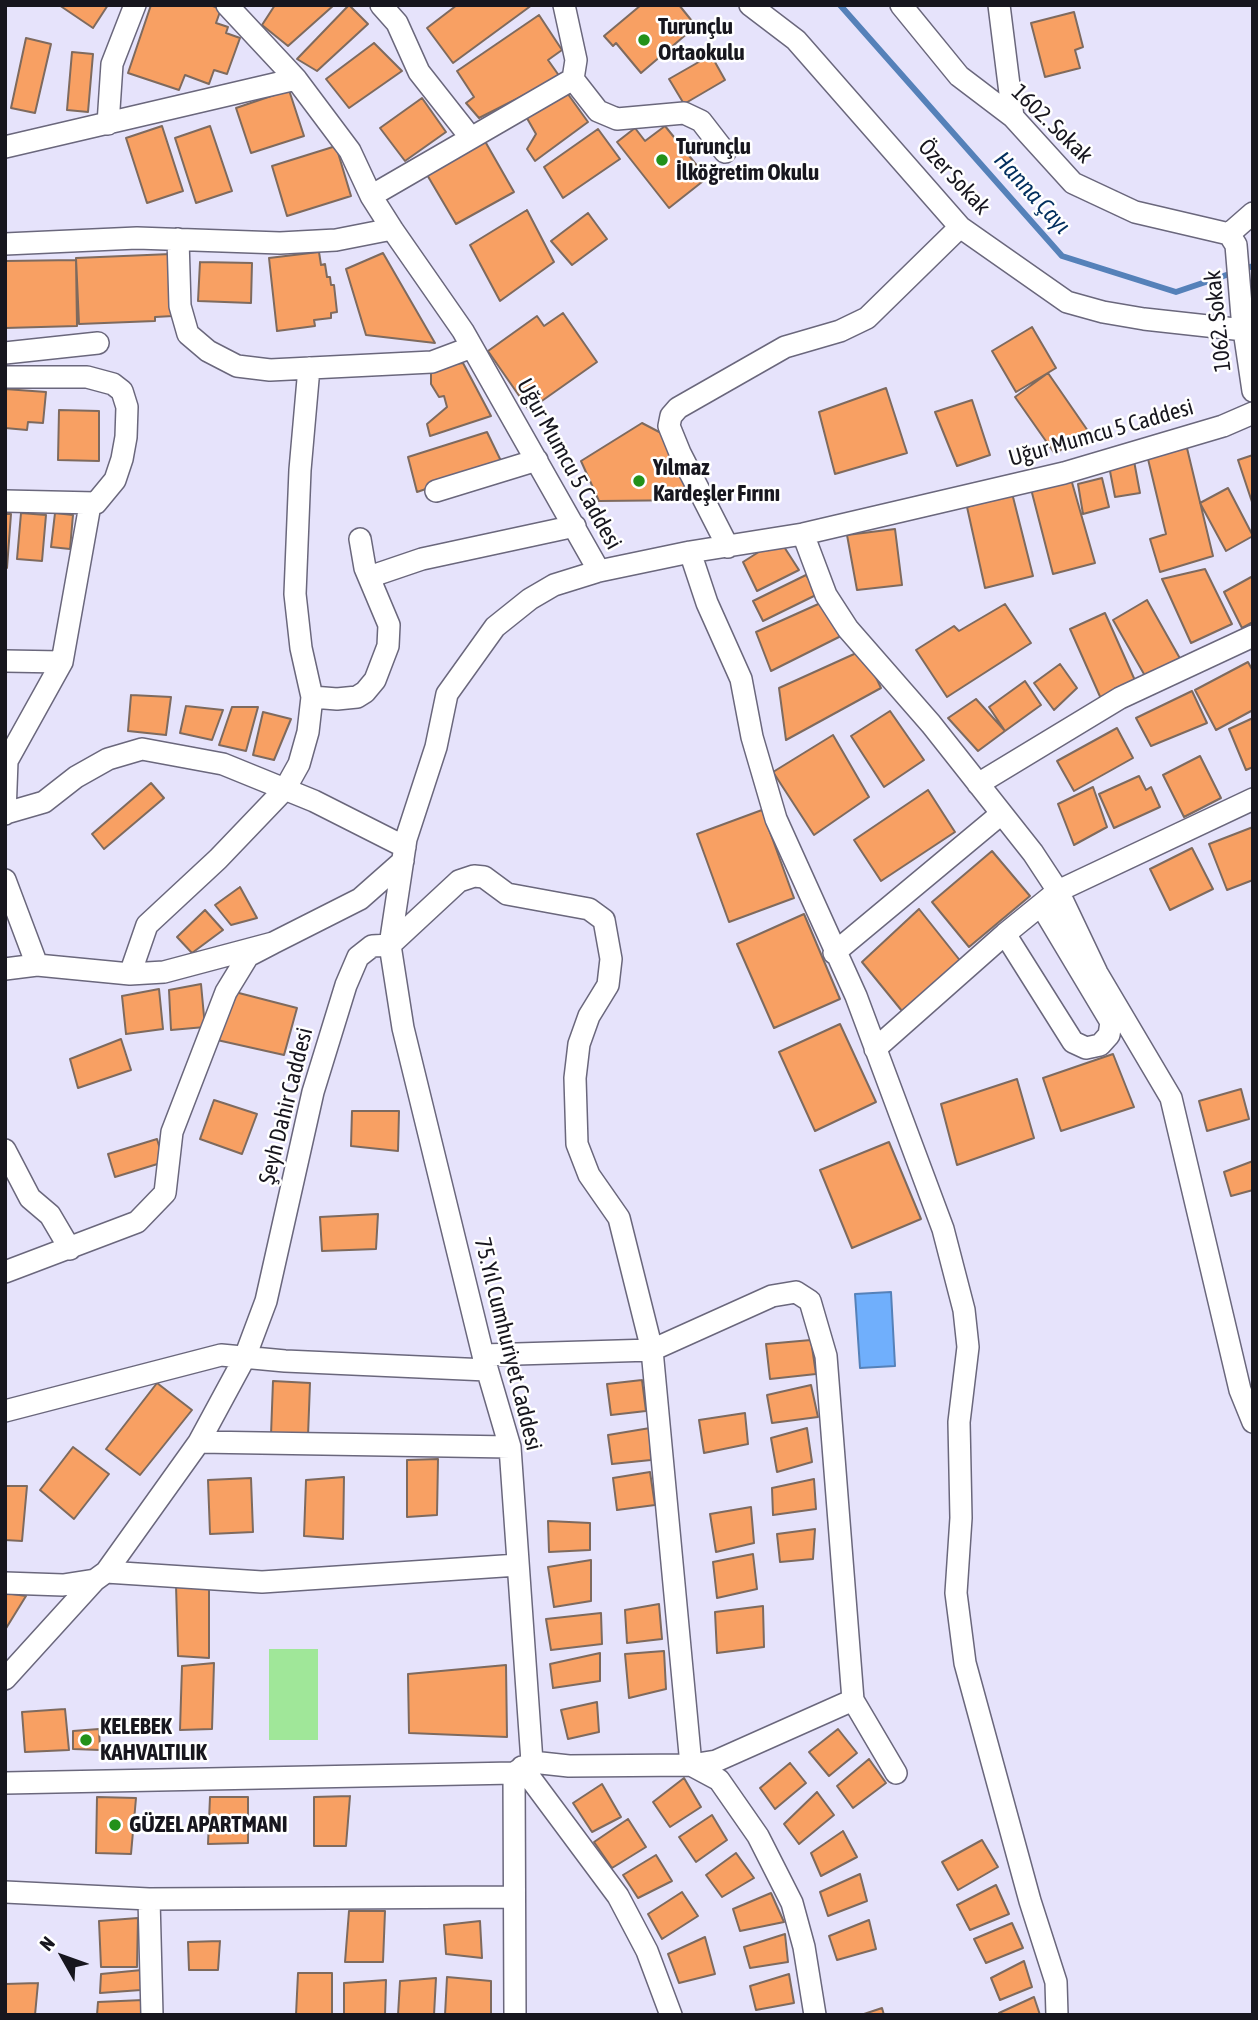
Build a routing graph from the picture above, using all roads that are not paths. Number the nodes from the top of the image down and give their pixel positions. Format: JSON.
{"nodes":[{"id":1,"x":135,"y":5,"type":"edge"},
{"id":2,"x":227,"y":5,"type":"edge"},
{"id":3,"x":381,"y":5,"type":"edge"},
{"id":4,"x":564,"y":5,"type":"edge"},
{"id":5,"x":750,"y":5,"type":"edge"},
{"id":6,"x":901,"y":5,"type":"edge"},
{"id":7,"x":999,"y":5,"type":"edge"},
{"id":8,"x":296,"y":79,"type":"junction"},
{"id":9,"x":573,"y":79,"type":"junction"},
{"id":10,"x":1013,"y":117,"type":"junction"},
{"id":11,"x":108,"y":124,"type":"junction"},
{"id":12,"x":471,"y":138,"type":"junction"},
{"id":13,"x":5,"y":147,"type":"edge"},
{"id":14,"x":725,"y":152,"type":"dead end"},
{"id":15,"x":371,"y":196,"type":"junction"},
{"id":16,"x":1253,"y":213,"type":"edge"},
{"id":17,"x":960,"y":227,"type":"junction"},
{"id":18,"x":392,"y":229,"type":"junction"},
{"id":19,"x":178,"y":239,"type":"junction"},
{"id":20,"x":1233,"y":239,"type":"junction"},
{"id":21,"x":5,"y":244,"type":"edge"},
{"id":22,"x":1243,"y":323,"type":"junction"},
{"id":23,"x":98,"y":343,"type":"dead end"},
{"id":24,"x":472,"y":347,"type":"junction"},
{"id":25,"x":5,"y":353,"type":"edge"},
{"id":26,"x":309,"y":368,"type":"junction"},
{"id":27,"x":5,"y":377,"type":"edge"},
{"id":28,"x":1253,"y":391,"type":"edge"},
{"id":29,"x":1253,"y":412,"type":"edge"},
{"id":30,"x":537,"y":460,"type":"junction"},
{"id":31,"x":436,"y":491,"type":"dead end"},
{"id":32,"x":5,"y":500,"type":"edge"},
{"id":33,"x":90,"y":505,"type":"junction"},
{"id":34,"x":575,"y":526,"type":"junction"},
{"id":35,"x":803,"y":534,"type":"junction"},
{"id":36,"x":360,"y":538,"type":"dead end"},
{"id":37,"x":729,"y":547,"type":"junction"},
{"id":38,"x":690,"y":552,"type":"junction"},
{"id":39,"x":599,"y":571,"type":"junction"},
{"id":40,"x":369,"y":577,"type":"junction"},
{"id":41,"x":1253,"y":636,"type":"edge"},
{"id":42,"x":5,"y":661,"type":"edge"},
{"id":43,"x":62,"y":663,"type":"junction"},
{"id":44,"x":312,"y":697,"type":"junction"},
{"id":45,"x":6,"y":760,"type":"edge"},
{"id":46,"x":978,"y":784,"type":"junction"},
{"id":47,"x":285,"y":789,"type":"junction"},
{"id":48,"x":1253,"y":799,"type":"edge"},
{"id":49,"x":6,"y":813,"type":"edge"},
{"id":50,"x":1002,"y":814,"type":"junction"},
{"id":51,"x":404,"y":854,"type":"junction"},
{"id":52,"x":5,"y":880,"type":"edge"},
{"id":53,"x":1058,"y":891,"type":"junction"},
{"id":54,"x":1041,"y":905,"type":"junction"},
{"id":55,"x":1005,"y":934,"type":"junction"},
{"id":56,"x":273,"y":943,"type":"junction"},
{"id":57,"x":390,"y":945,"type":"junction"},
{"id":58,"x":834,"y":953,"type":"junction"},
{"id":59,"x":37,"y":965,"type":"junction"},
{"id":60,"x":5,"y":969,"type":"edge"},
{"id":61,"x":130,"y":974,"type":"junction"},
{"id":62,"x":876,"y":1049,"type":"junction"},
{"id":63,"x":5,"y":1150,"type":"edge"},
{"id":64,"x":69,"y":1250,"type":"junction"},
{"id":65,"x":5,"y":1272,"type":"edge"},
{"id":66,"x":652,"y":1350,"type":"junction"},
{"id":67,"x":245,"y":1357,"type":"junction"},
{"id":68,"x":485,"y":1363,"type":"junction"},
{"id":69,"x":5,"y":1411,"type":"edge"},
{"id":70,"x":1253,"y":1422,"type":"edge"},
{"id":71,"x":199,"y":1442,"type":"junction"},
{"id":72,"x":510,"y":1447,"type":"junction"},
{"id":73,"x":518,"y":1565,"type":"junction"},
{"id":74,"x":101,"y":1576,"type":"junction"},
{"id":75,"x":5,"y":1583,"type":"edge"},
{"id":76,"x":5,"y":1679,"type":"edge"},
{"id":77,"x":853,"y":1700,"type":"junction"},
{"id":78,"x":691,"y":1765,"type":"junction"},
{"id":79,"x":522,"y":1767,"type":"junction"},
{"id":80,"x":896,"y":1773,"type":"dead end"},
{"id":81,"x":5,"y":1783,"type":"edge"},
{"id":82,"x":5,"y":1892,"type":"edge"},
{"id":83,"x":512,"y":1897,"type":"junction"},
{"id":84,"x":149,"y":1899,"type":"junction"},
{"id":85,"x":152,"y":2015,"type":"edge"},
{"id":86,"x":514,"y":2015,"type":"edge"},
{"id":87,"x":671,"y":2015,"type":"edge"},
{"id":88,"x":815,"y":2015,"type":"edge"},
{"id":89,"x":1057,"y":2015,"type":"edge"}],
"edges":[{"from":1,"to":11,"type":"street"},
{"from":2,"to":8,"type":"street","name":"Uğur Mumcu 5 Caddesi"},
{"from":3,"to":12,"type":"street"},
{"from":4,"to":9,"type":"street"},
{"from":5,"to":17,"type":"street","name":"Özer Sokak"},
{"from":6,"to":10,"type":"street","name":"1602. Sokak"},
{"from":7,"to":10,"type":"street"},
{"from":8,"to":11,"type":"street"},
{"from":8,"to":15,"type":"street","name":"Uğur Mumcu 5 Caddesi"},
{"from":9,"to":12,"type":"street"},
{"from":9,"to":14,"type":"street"},
{"from":10,"to":20,"type":"street","name":"1602. Sokak"},
{"from":11,"to":13,"type":"street"},
{"from":12,"to":15,"type":"street"},
{"from":15,"to":18,"type":"street","name":"Uğur Mumcu 5 Caddesi"},
{"from":16,"to":20,"type":"street"},
{"from":17,"to":22,"type":"street","name":"Özer Sokak"},
{"from":17,"to":37,"type":"street"},
{"from":18,"to":19,"type":"street"},
{"from":18,"to":24,"type":"street","name":"Uğur Mumcu 5 Caddesi"},
{"from":19,"to":21,"type":"street"},
{"from":19,"to":26,"type":"street"},
{"from":20,"to":22,"type":"street","name":"1062. Sokak"},
{"from":22,"to":28,"type":"street","name":"1062. Sokak"},
{"from":23,"to":25,"type":"street"},
{"from":24,"to":26,"type":"street"},
{"from":24,"to":30,"type":"street","name":"Uğur Mumcu 5 Caddesi"},
{"from":26,"to":44,"type":"street"},
{"from":27,"to":33,"type":"street"},
{"from":29,"to":35,"type":"street","name":"Uğur Mumcu 5 Caddesi"},
{"from":30,"to":31,"type":"street"},
{"from":30,"to":34,"type":"street","name":"Uğur Mumcu 5 Caddesi"},
{"from":32,"to":33,"type":"street"},
{"from":33,"to":43,"type":"street"},
{"from":34,"to":39,"type":"street","name":"Uğur Mumcu 5 Caddesi"},
{"from":34,"to":40,"type":"street"},
{"from":35,"to":37,"type":"street","name":"Uğur Mumcu 5 Caddesi"},
{"from":35,"to":46,"type":"street"},
{"from":36,"to":40,"type":"street"},
{"from":37,"to":38,"type":"street","name":"Uğur Mumcu 5 Caddesi"},
{"from":38,"to":39,"type":"street","name":"Uğur Mumcu 5 Caddesi"},
{"from":38,"to":58,"type":"street"},
{"from":39,"to":51,"type":"street"},
{"from":40,"to":44,"type":"street"},
{"from":41,"to":46,"type":"street"},
{"from":42,"to":43,"type":"street"},
{"from":43,"to":45,"type":"street"},
{"from":44,"to":47,"type":"street"},
{"from":45,"to":49,"type":"street"},
{"from":46,"to":50,"type":"street"},
{"from":47,"to":49,"type":"street"},
{"from":47,"to":51,"type":"street"},
{"from":47,"to":61,"type":"street"},
{"from":48,"to":53,"type":"street"},
{"from":50,"to":53,"type":"street"},
{"from":50,"to":58,"type":"street"},
{"from":51,"to":56,"type":"street"},
{"from":51,"to":57,"type":"street"},
{"from":52,"to":59,"type":"street"},
{"from":53,"to":54,"type":"street"},
{"from":53,"to":70,"type":"street"},
{"from":54,"to":55,"type":"street"},
{"from":54,"to":55,"type":"street"},
{"from":55,"to":62,"type":"street"},
{"from":56,"to":61,"type":"street"},
{"from":56,"to":64,"type":"street"},
{"from":57,"to":66,"type":"street"},
{"from":57,"to":67,"type":"street","name":"Şeyh Dahir Caddesi"},
{"from":57,"to":68,"type":"street","name":"75.Yıl Cumhuriyet Caddesi"},
{"from":58,"to":62,"type":"street"},
{"from":59,"to":60,"type":"street"},
{"from":59,"to":61,"type":"street"},
{"from":62,"to":89,"type":"street"},
{"from":63,"to":64,"type":"street"},
{"from":64,"to":65,"type":"street"},
{"from":66,"to":68,"type":"street"},
{"from":66,"to":77,"type":"street"},
{"from":66,"to":78,"type":"street"},
{"from":67,"to":68,"type":"street"},
{"from":67,"to":69,"type":"street"},
{"from":67,"to":71,"type":"street","name":"Şeyh Dahir Caddesi"},
{"from":68,"to":72,"type":"street","name":"75.Yıl Cumhuriyet Caddesi"},
{"from":71,"to":72,"type":"street"},
{"from":71,"to":74,"type":"street","name":"Şeyh Dahir Caddesi"},
{"from":72,"to":73,"type":"street","name":"75.Yıl Cumhuriyet Caddesi"},
{"from":73,"to":74,"type":"street"},
{"from":73,"to":79,"type":"street","name":"75.Yıl Cumhuriyet Caddesi"},
{"from":74,"to":75,"type":"street"},
{"from":74,"to":76,"type":"street","name":"Şeyh Dahir Caddesi"},
{"from":77,"to":78,"type":"street"},
{"from":77,"to":80,"type":"street"},
{"from":78,"to":79,"type":"street"},
{"from":78,"to":88,"type":"street"},
{"from":79,"to":81,"type":"street"},
{"from":79,"to":83,"type":"street","name":"75.Yıl Cumhuriyet Caddesi"},
{"from":79,"to":87,"type":"street"},
{"from":82,"to":84,"type":"street"},
{"from":83,"to":84,"type":"street"},
{"from":83,"to":86,"type":"street","name":"75.Yıl Cumhuriyet Caddesi"},
{"from":84,"to":85,"type":"street"}]}
